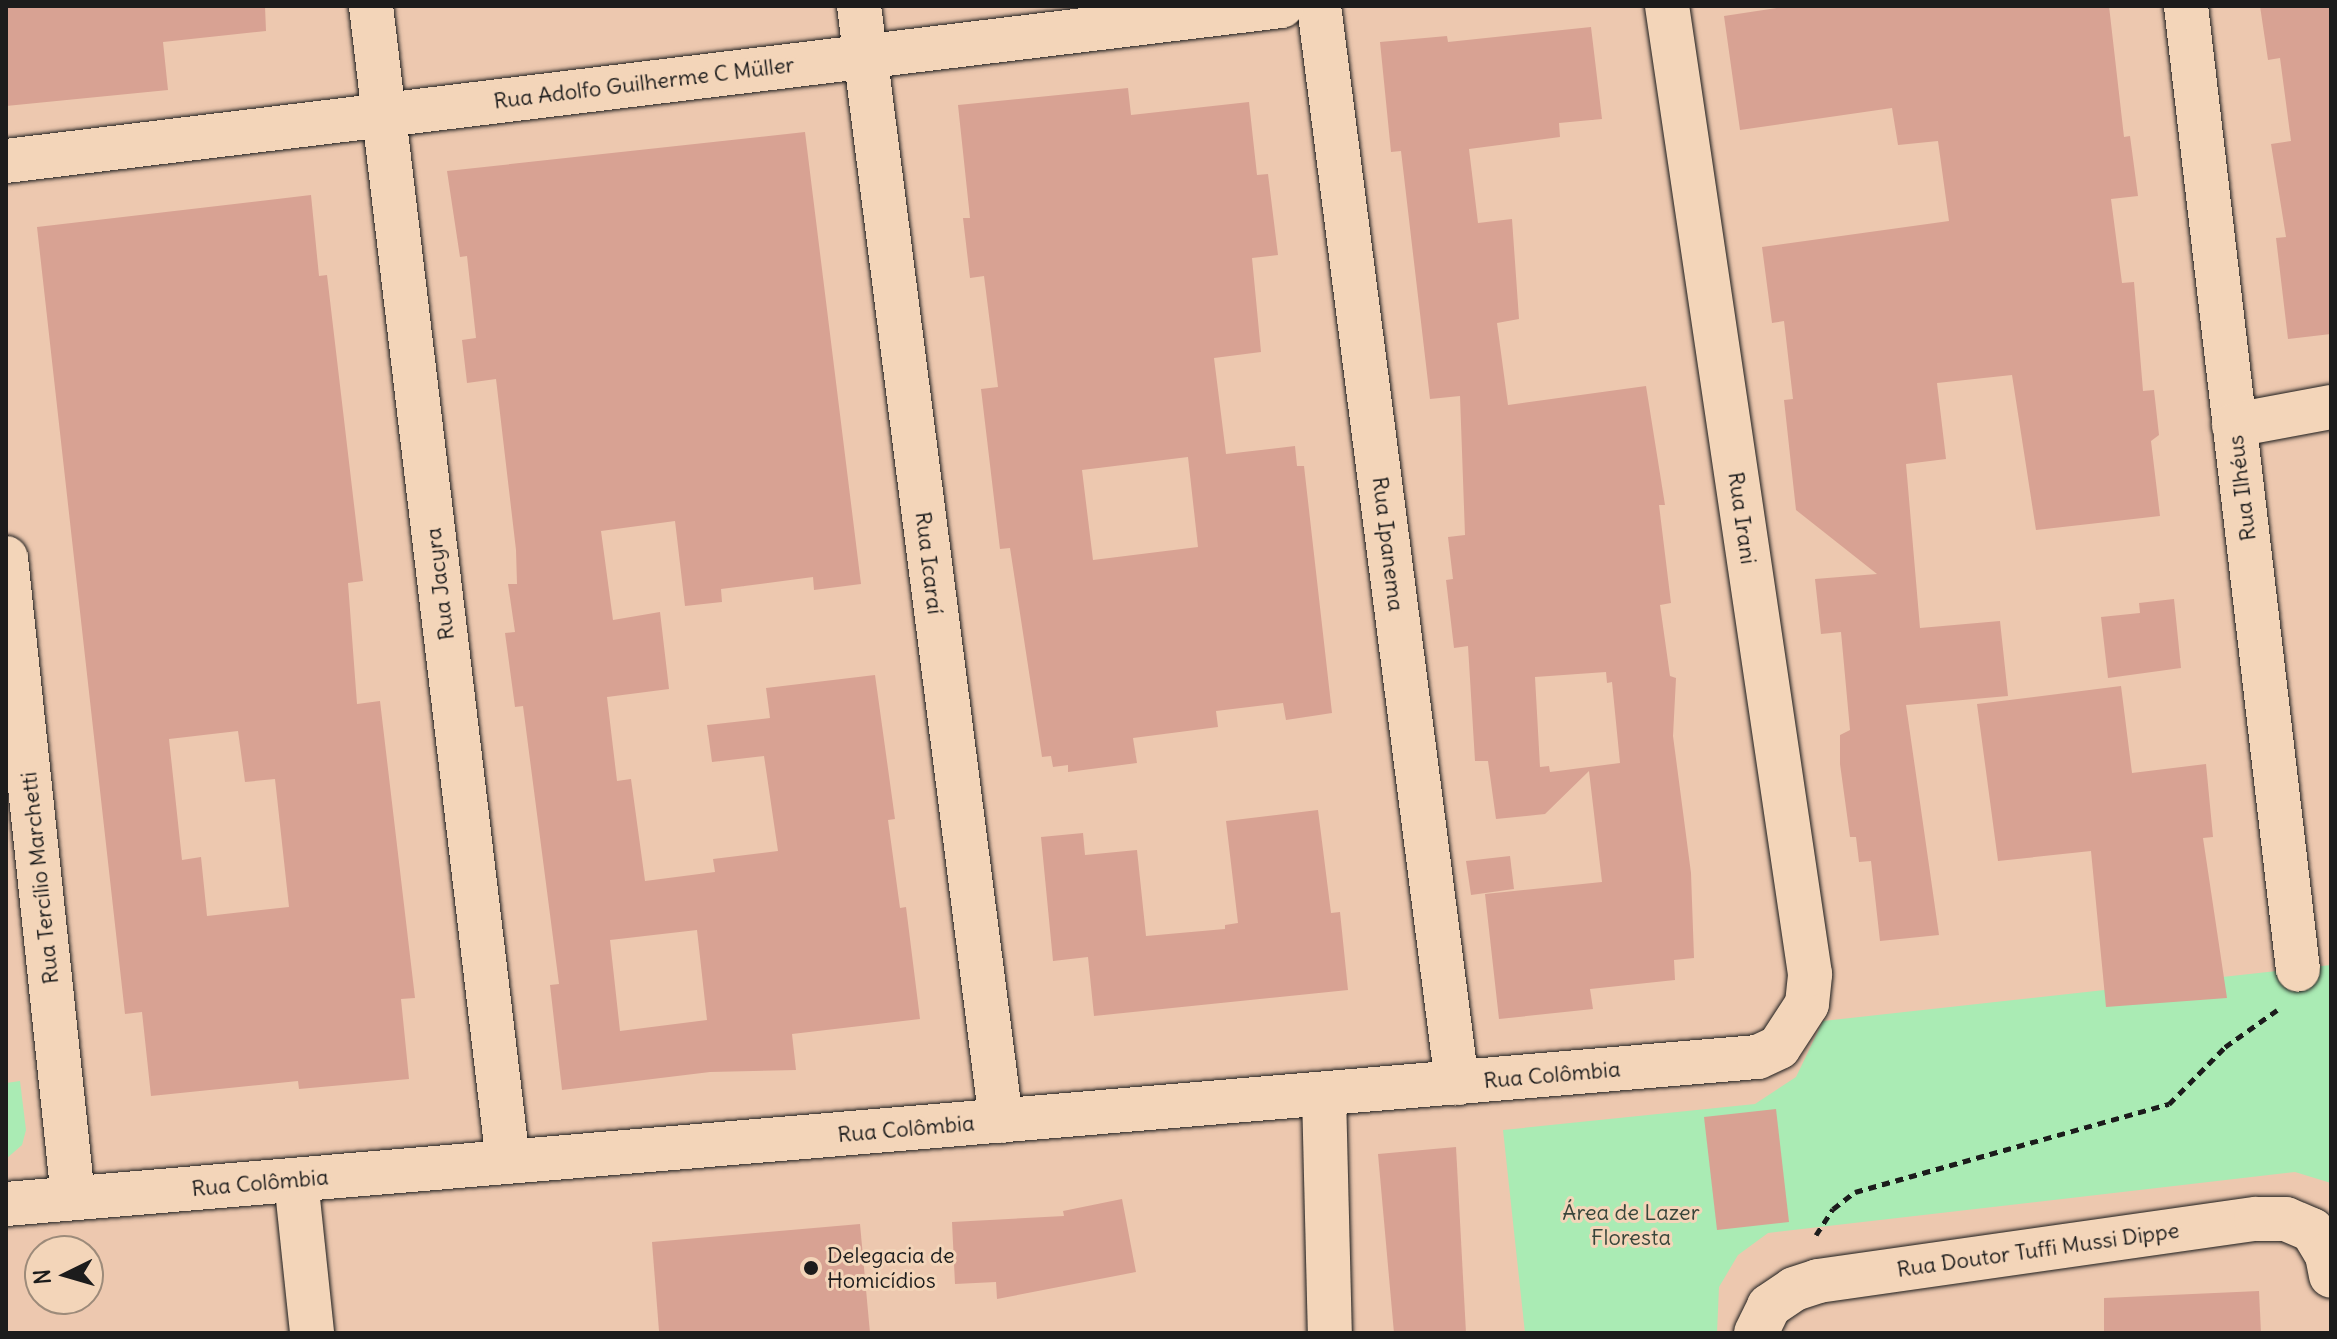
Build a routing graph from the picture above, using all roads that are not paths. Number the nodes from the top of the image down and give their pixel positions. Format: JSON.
{"nodes":[{"id":1,"x":371,"y":6,"type":"edge"},
{"id":2,"x":859,"y":6,"type":"edge"},
{"id":3,"x":1282,"y":6,"type":"edge"},
{"id":4,"x":1319,"y":6,"type":"edge"},
{"id":5,"x":1667,"y":6,"type":"edge"},
{"id":6,"x":2186,"y":6,"type":"edge"},
{"id":7,"x":863,"y":57,"type":"junction"},
{"id":8,"x":384,"y":115,"type":"junction"},
{"id":9,"x":6,"y":161,"type":"edge"},
{"id":10,"x":2331,"y":407,"type":"edge"},
{"id":11,"x":2234,"y":425,"type":"junction"},
{"id":12,"x":6,"y":558,"type":"edge"},
{"id":13,"x":2298,"y":970,"type":"road end"},
{"id":14,"x":1796,"y":1028,"type":"joint"},
{"id":15,"x":1457,"y":1083,"type":"junction"},
{"id":16,"x":1324,"y":1094,"type":"junction"},
{"id":17,"x":1001,"y":1121,"type":"junction"},
{"id":18,"x":508,"y":1162,"type":"junction"},
{"id":19,"x":296,"y":1180,"type":"junction"},
{"id":20,"x":73,"y":1198,"type":"junction"},
{"id":21,"x":6,"y":1204,"type":"edge"},
{"id":22,"x":2331,"y":1276,"type":"edge"},
{"id":23,"x":1763,"y":1320,"type":"edge"},
{"id":24,"x":312,"y":1333,"type":"edge"},
{"id":25,"x":1330,"y":1333,"type":"edge"}],
"edges":[{"from":1,"to":8,"type":"street","name":"Rua Jacyra"},
{"from":2,"to":7,"type":"street","name":"Rua Icaraí"},
{"from":3,"to":7,"type":"street","name":"Rua Adolfo Guilherme C Müller"},
{"from":4,"to":15,"type":"street","name":"Rua Ipanema"},
{"from":5,"to":14,"type":"street","name":"Rua Irani"},
{"from":6,"to":11,"type":"street","name":"Rua Ilhéus"},
{"from":7,"to":8,"type":"street","name":"Rua Adolfo Guilherme C Müller"},
{"from":7,"to":17,"type":"street","name":"Rua Icaraí"},
{"from":8,"to":9,"type":"street","name":"Rua Adolfo Guilherme C Müller"},
{"from":8,"to":18,"type":"street","name":"Rua Jacyra"},
{"from":10,"to":11,"type":"street"},
{"from":11,"to":13,"type":"street","name":"Rua Ilhéus"},
{"from":12,"to":20,"type":"street","name":"Rua Tercílio Marchetti"},
{"from":14,"to":15,"type":"street","name":"Rua Colômbia"},
{"from":15,"to":16,"type":"street","name":"Rua Colômbia"},
{"from":16,"to":17,"type":"street","name":"Rua Colômbia"},
{"from":16,"to":25,"type":"street"},
{"from":17,"to":18,"type":"street","name":"Rua Colômbia"},
{"from":18,"to":19,"type":"street","name":"Rua Colômbia"},
{"from":19,"to":20,"type":"street","name":"Rua Colômbia"},
{"from":19,"to":24,"type":"street"},
{"from":20,"to":21,"type":"street","name":"Rua Colômbia"},
{"from":22,"to":23,"type":"street","name":"Rua Doutor Tuffi Mussi Dippe"}]}
